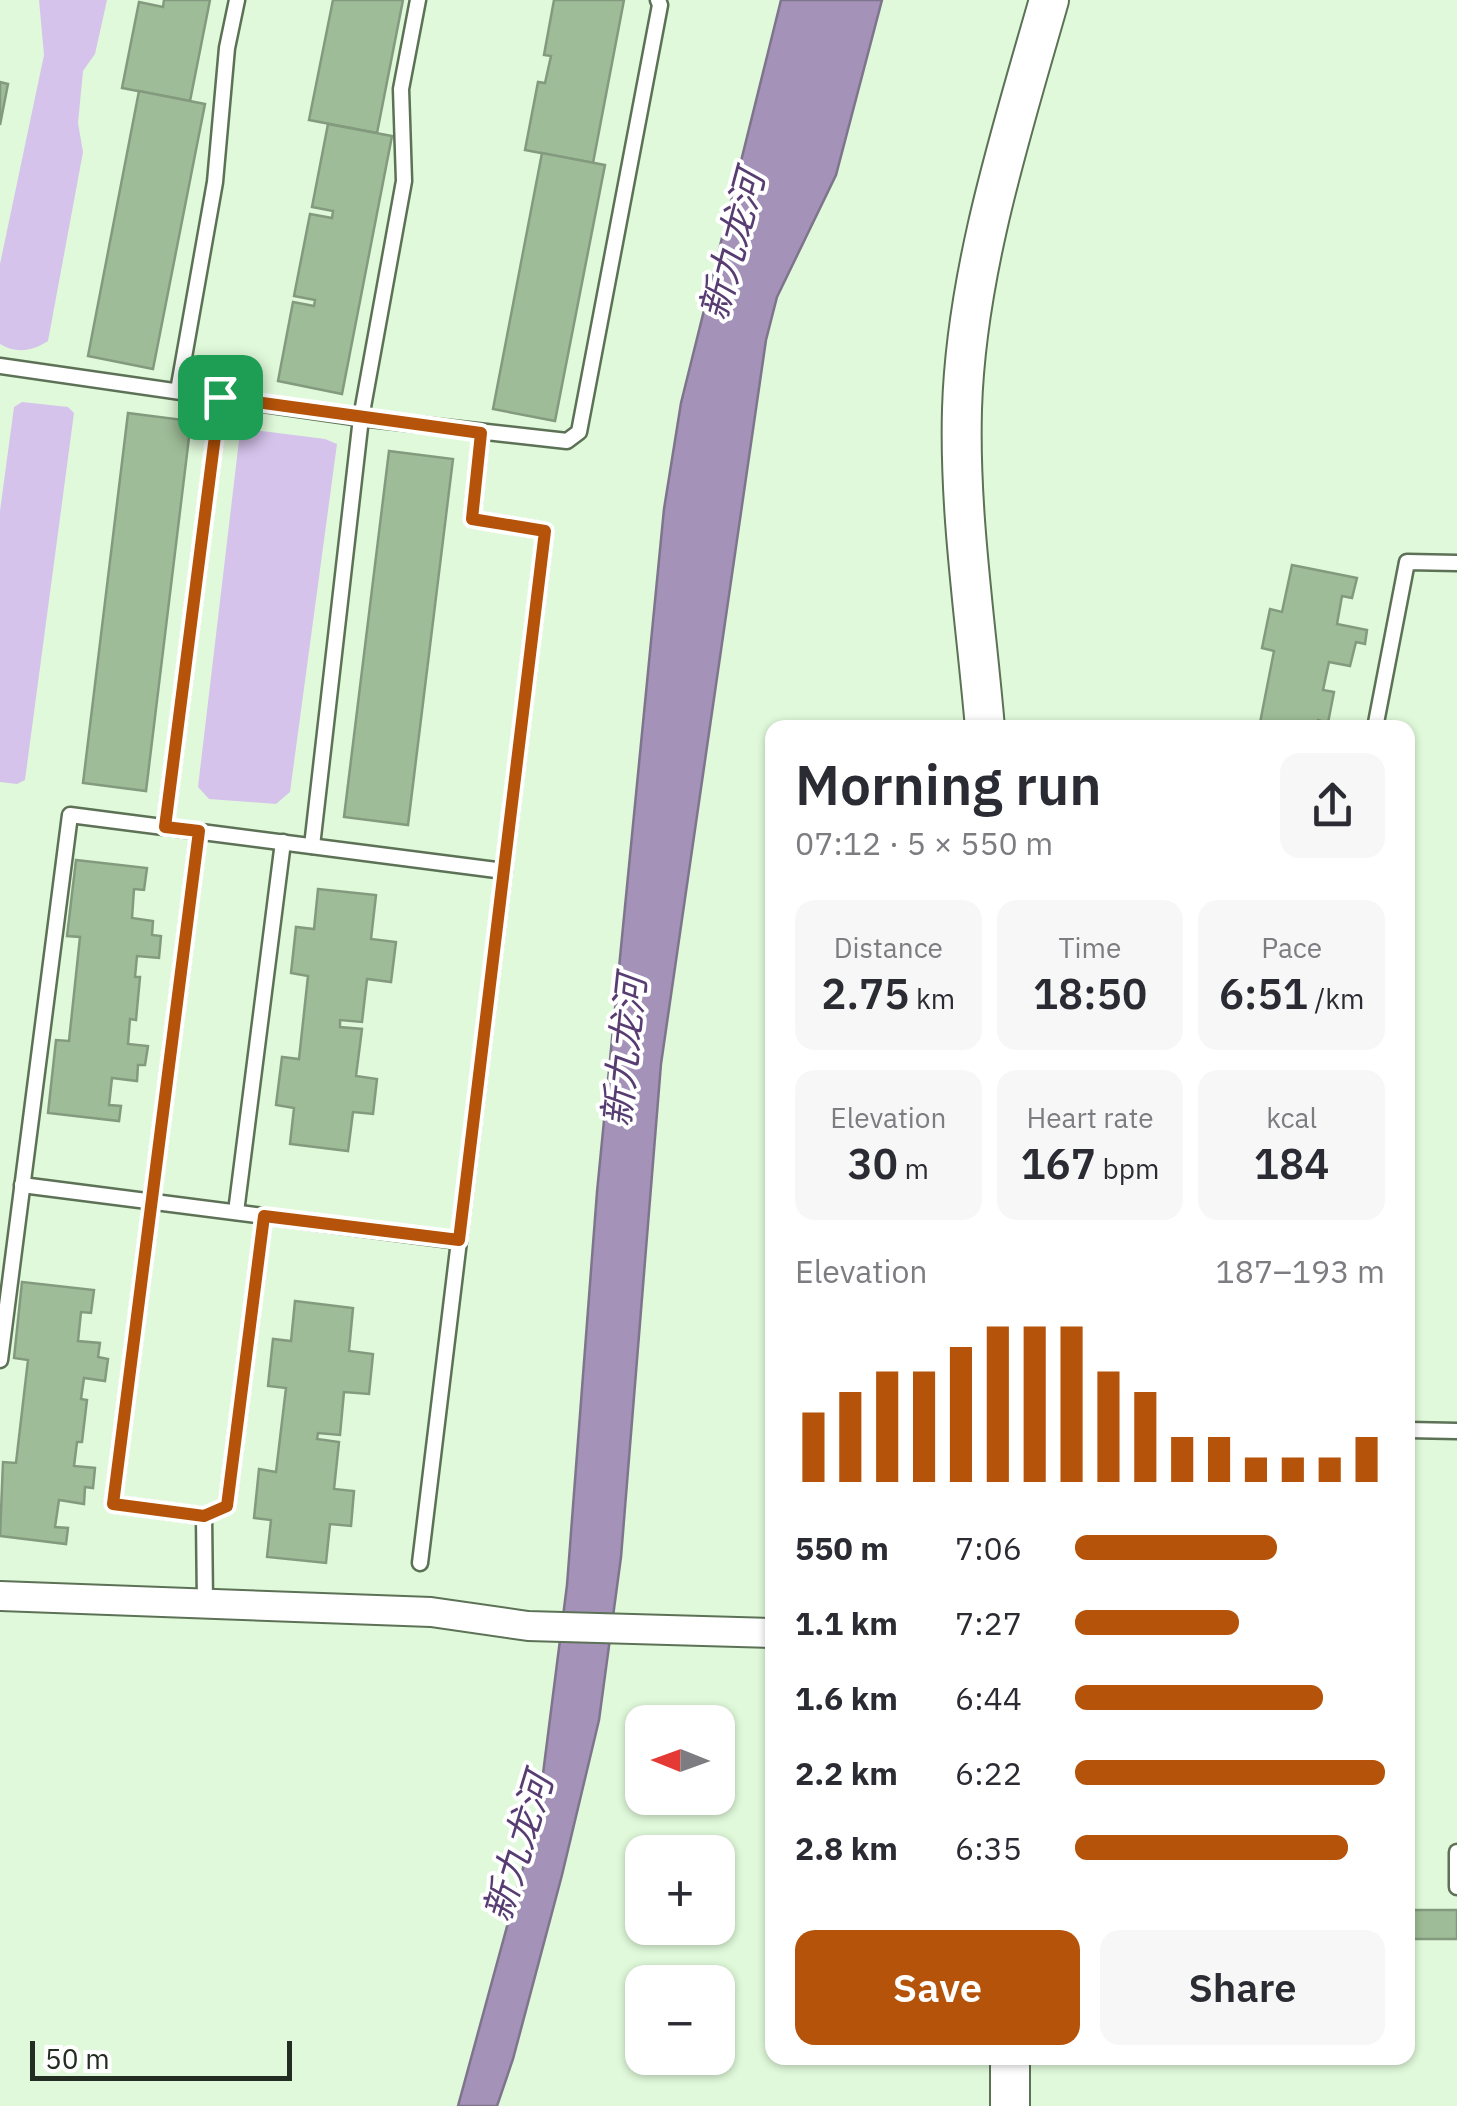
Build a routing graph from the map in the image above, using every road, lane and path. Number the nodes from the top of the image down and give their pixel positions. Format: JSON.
{"nodes":[{"id":1,"x":237,"y":0,"type":"edge"},
{"id":2,"x":418,"y":0,"type":"edge"},
{"id":3,"x":658,"y":0,"type":"edge"},
{"id":4,"x":1049,"y":0,"type":"edge"},
{"id":5,"x":0,"y":366,"type":"edge"},
{"id":6,"x":178,"y":391,"type":"junction"},
{"id":7,"x":220,"y":397,"type":"junction"},
{"id":8,"x":361,"y":418,"type":"junction"},
{"id":9,"x":481,"y":433,"type":"junction"},
{"id":10,"x":1457,"y":563,"type":"edge"},
{"id":11,"x":984,"y":720,"type":"edge"},
{"id":12,"x":1378,"y":720,"type":"edge"},
{"id":13,"x":165,"y":827,"type":"junction"},
{"id":14,"x":199,"y":831,"type":"junction"},
{"id":15,"x":283,"y":842,"type":"junction"},
{"id":16,"x":312,"y":846,"type":"junction"},
{"id":17,"x":504,"y":871,"type":"junction"},
{"id":18,"x":22,"y":1185,"type":"junction"},
{"id":19,"x":152,"y":1201,"type":"junction"},
{"id":20,"x":236,"y":1212,"type":"junction"},
{"id":21,"x":264,"y":1216,"type":"junction"},
{"id":22,"x":459,"y":1240,"type":"junction"},
{"id":23,"x":0,"y":1360,"type":"edge"},
{"id":24,"x":1415,"y":1430,"type":"edge"},
{"id":25,"x":1457,"y":1431,"type":"edge"},
{"id":26,"x":204,"y":1516,"type":"junction"},
{"id":27,"x":420,"y":1563,"type":"dead end"},
{"id":28,"x":0,"y":1596,"type":"edge"},
{"id":29,"x":206,"y":1604,"type":"junction"},
{"id":30,"x":765,"y":1633,"type":"edge"},
{"id":31,"x":1457,"y":1852,"type":"edge"},
{"id":32,"x":1457,"y":1887,"type":"edge"},
{"id":33,"x":1010,"y":2065,"type":"edge"},
{"id":34,"x":1010,"y":2106,"type":"edge"}],
"edges":[{"from":1,"to":6,"type":"lane"},
{"from":2,"to":8,"type":"lane"},
{"from":3,"to":9,"type":"lane"},
{"from":4,"to":11,"type":"street"},
{"from":5,"to":6,"type":"lane"},
{"from":6,"to":7,"type":"lane"},
{"from":7,"to":8,"type":"lane"},
{"from":7,"to":13,"type":"lane"},
{"from":8,"to":9,"type":"lane"},
{"from":8,"to":16,"type":"lane"},
{"from":9,"to":17,"type":"lane"},
{"from":10,"to":12,"type":"lane"},
{"from":13,"to":14,"type":"lane"},
{"from":13,"to":18,"type":"lane"},
{"from":14,"to":15,"type":"lane"},
{"from":14,"to":19,"type":"lane"},
{"from":15,"to":16,"type":"lane"},
{"from":15,"to":20,"type":"lane"},
{"from":16,"to":17,"type":"lane"},
{"from":17,"to":22,"type":"lane"},
{"from":18,"to":19,"type":"lane"},
{"from":18,"to":23,"type":"lane"},
{"from":19,"to":20,"type":"lane"},
{"from":19,"to":26,"type":"lane"},
{"from":20,"to":21,"type":"lane"},
{"from":21,"to":22,"type":"lane"},
{"from":21,"to":26,"type":"lane"},
{"from":22,"to":27,"type":"lane"},
{"from":24,"to":25,"type":"lane"},
{"from":26,"to":29,"type":"lane"},
{"from":28,"to":29,"type":"street"},
{"from":29,"to":30,"type":"street"},
{"from":31,"to":32,"type":"lane"},
{"from":33,"to":34,"type":"street"}]}
